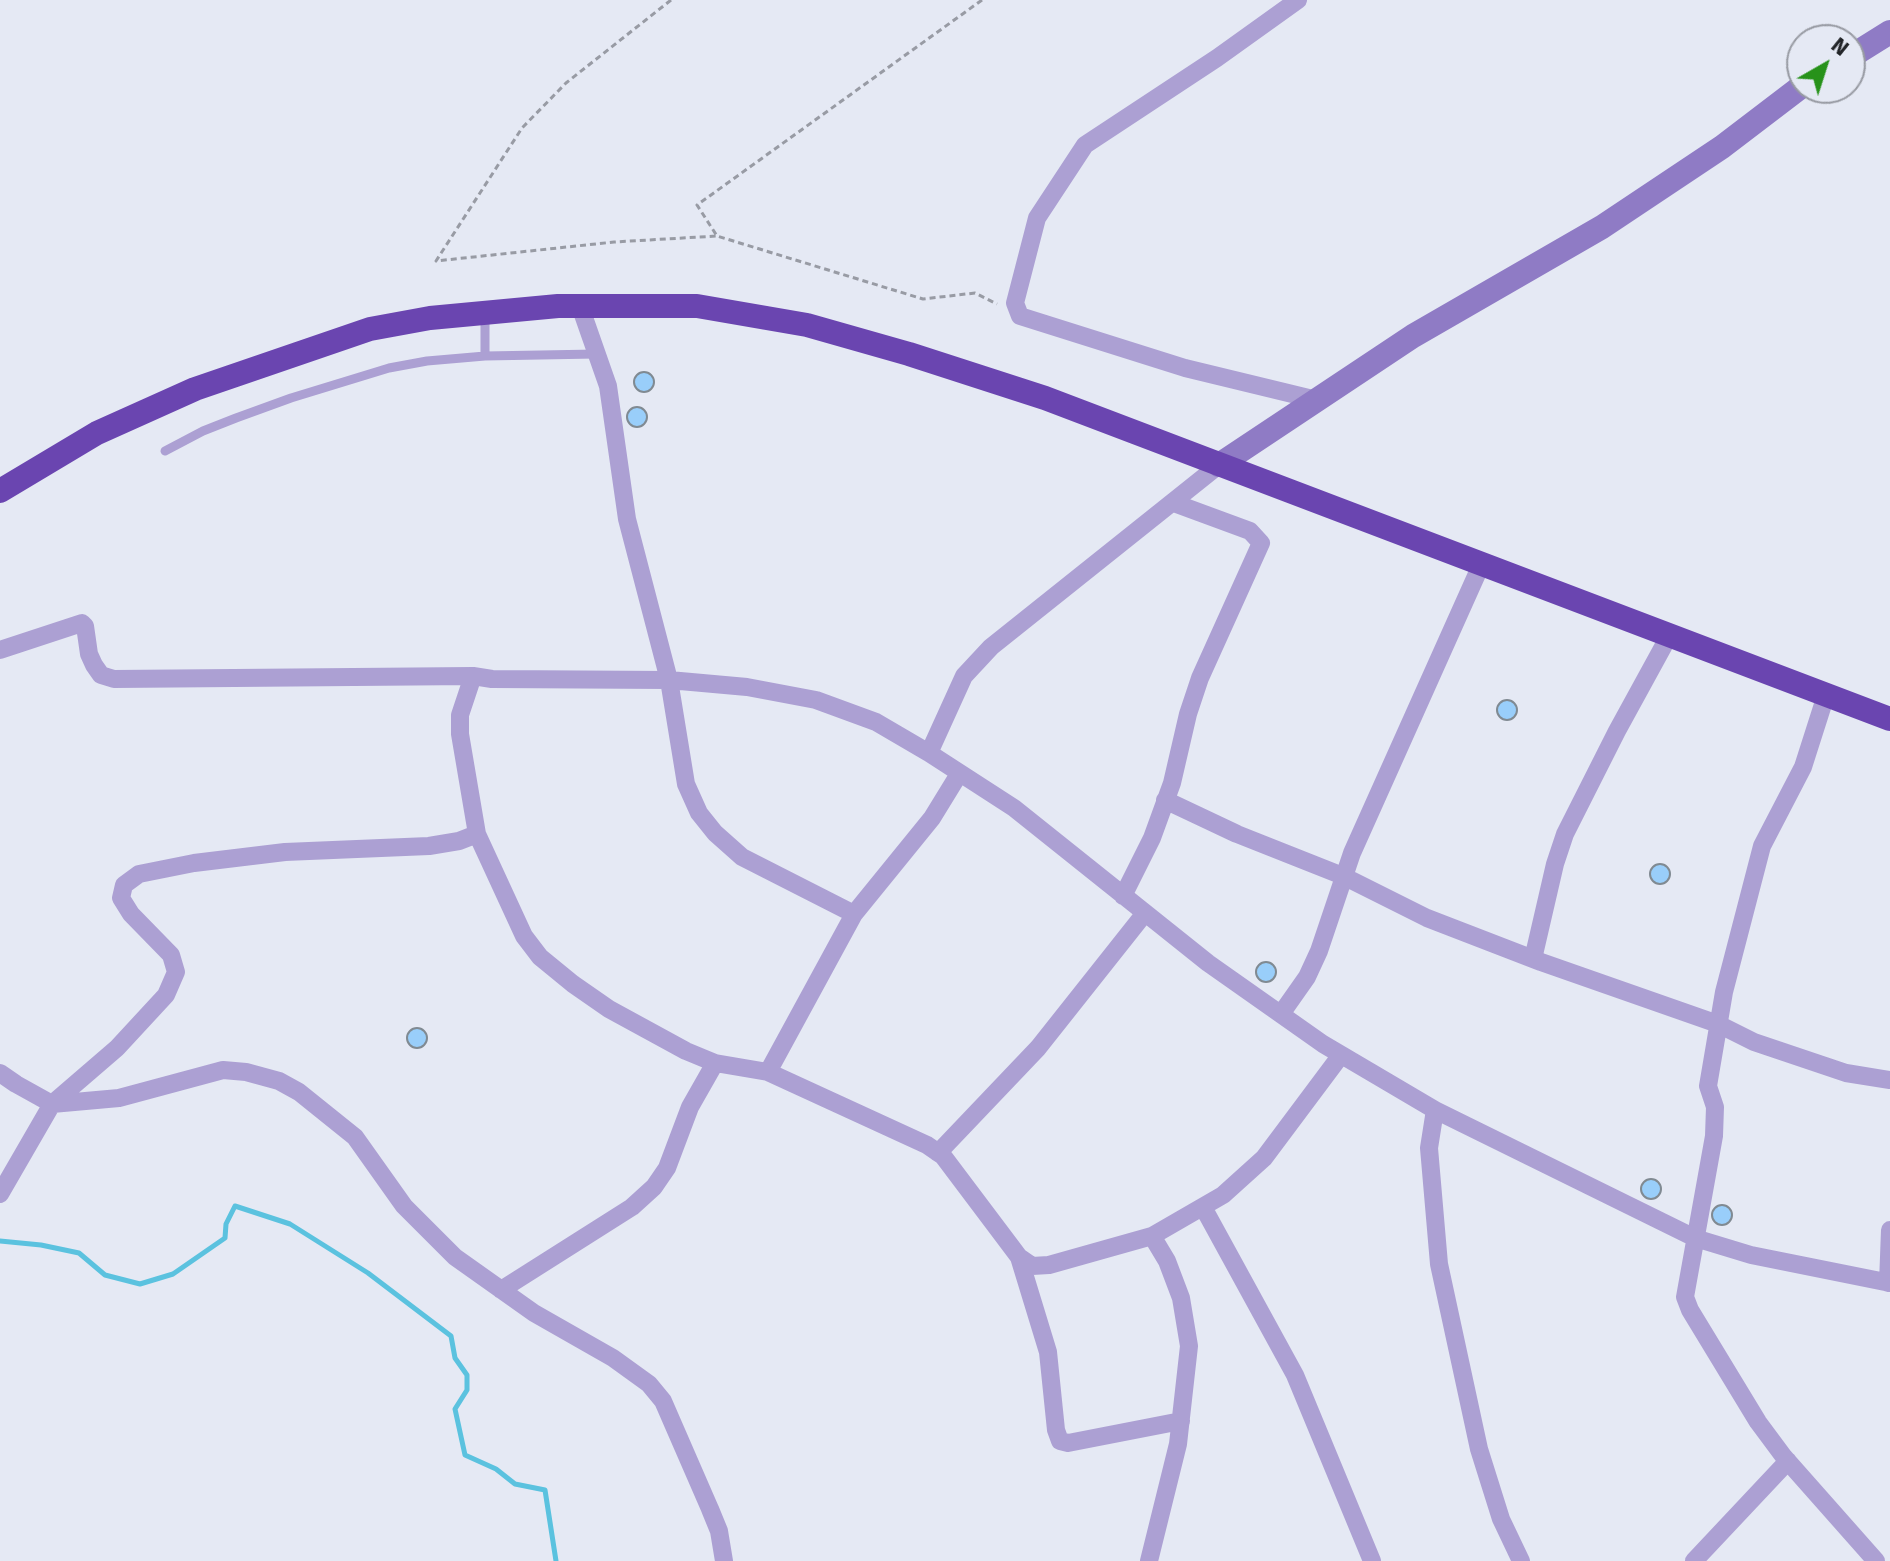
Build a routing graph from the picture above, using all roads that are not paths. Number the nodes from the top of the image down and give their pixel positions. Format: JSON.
{"nodes":[{"id":1,"x":1298,"y":0,"type":"edge"},
{"id":2,"x":1890,"y":32,"type":"edge"},
{"id":3,"x":1866,"y":47,"type":"edge"},
{"id":4,"x":1786,"y":98,"type":"edge"},
{"id":5,"x":580,"y":306,"type":"junction"},
{"id":6,"x":485,"y":312,"type":"junction"},
{"id":7,"x":596,"y":354,"type":"junction"},
{"id":8,"x":485,"y":356,"type":"junction"},
{"id":9,"x":1317,"y":400,"type":"junction"},
{"id":10,"x":165,"y":451,"type":"dead end"},
{"id":11,"x":1219,"y":465,"type":"junction"},
{"id":12,"x":0,"y":491,"type":"edge"},
{"id":13,"x":1174,"y":503,"type":"junction"},
{"id":14,"x":1481,"y":565,"type":"junction"},
{"id":15,"x":1669,"y":636,"type":"junction"},
{"id":16,"x":0,"y":650,"type":"edge"},
{"id":17,"x":473,"y":676,"type":"junction"},
{"id":18,"x":669,"y":680,"type":"junction"},
{"id":19,"x":1826,"y":695,"type":"junction"},
{"id":20,"x":1890,"y":719,"type":"edge"},
{"id":21,"x":929,"y":753,"type":"junction"},
{"id":22,"x":959,"y":774,"type":"junction"},
{"id":23,"x":1165,"y":800,"type":"junction"},
{"id":24,"x":477,"y":834,"type":"junction"},
{"id":25,"x":1343,"y":876,"type":"junction"},
{"id":26,"x":1123,"y":896,"type":"junction"},
{"id":27,"x":1145,"y":913,"type":"junction"},
{"id":28,"x":854,"y":914,"type":"junction"},
{"id":29,"x":1533,"y":959,"type":"junction"},
{"id":30,"x":1281,"y":1014,"type":"junction"},
{"id":31,"x":1718,"y":1024,"type":"junction"},
{"id":32,"x":1341,"y":1055,"type":"junction"},
{"id":33,"x":715,"y":1063,"type":"junction"},
{"id":34,"x":768,"y":1072,"type":"junction"},
{"id":35,"x":0,"y":1073,"type":"edge"},
{"id":36,"x":1890,"y":1080,"type":"edge"},
{"id":37,"x":52,"y":1104,"type":"junction"},
{"id":38,"x":1435,"y":1110,"type":"junction"},
{"id":39,"x":938,"y":1153,"type":"junction"},
{"id":40,"x":0,"y":1194,"type":"edge"},
{"id":41,"x":1203,"y":1207,"type":"junction"},
{"id":42,"x":1890,"y":1230,"type":"edge"},
{"id":43,"x":1152,"y":1236,"type":"junction"},
{"id":44,"x":1695,"y":1238,"type":"junction"},
{"id":45,"x":1019,"y":1257,"type":"junction"},
{"id":46,"x":1889,"y":1283,"type":"edge"},
{"id":47,"x":501,"y":1290,"type":"junction"},
{"id":48,"x":1181,"y":1421,"type":"junction"},
{"id":49,"x":1788,"y":1461,"type":"junction"},
{"id":50,"x":724,"y":1561,"type":"edge"},
{"id":51,"x":1149,"y":1561,"type":"edge"},
{"id":52,"x":1372,"y":1561,"type":"edge"},
{"id":53,"x":1521,"y":1561,"type":"edge"},
{"id":54,"x":1694,"y":1561,"type":"edge"},
{"id":55,"x":1876,"y":1561,"type":"edge"}],
"edges":[{"from":1,"to":9,"type":"street"},
{"from":2,"to":3,"type":"street"},
{"from":4,"to":9,"type":"street"},
{"from":5,"to":6,"type":"highway"},
{"from":5,"to":7,"type":"street"},
{"from":5,"to":11,"type":"highway"},
{"from":6,"to":8,"type":"lane"},
{"from":6,"to":12,"type":"highway"},
{"from":7,"to":8,"type":"lane"},
{"from":7,"to":18,"type":"street"},
{"from":8,"to":10,"type":"lane"},
{"from":9,"to":11,"type":"street"},
{"from":11,"to":13,"type":"street"},
{"from":11,"to":14,"type":"highway"},
{"from":13,"to":21,"type":"street"},
{"from":13,"to":23,"type":"street"},
{"from":14,"to":15,"type":"highway"},
{"from":14,"to":25,"type":"street"},
{"from":15,"to":19,"type":"highway"},
{"from":15,"to":29,"type":"street"},
{"from":16,"to":17,"type":"street"},
{"from":17,"to":18,"type":"street"},
{"from":17,"to":24,"type":"street"},
{"from":18,"to":21,"type":"street"},
{"from":18,"to":28,"type":"street"},
{"from":19,"to":20,"type":"highway"},
{"from":19,"to":31,"type":"street"},
{"from":21,"to":22,"type":"street"},
{"from":22,"to":26,"type":"street"},
{"from":22,"to":28,"type":"street"},
{"from":23,"to":25,"type":"street"},
{"from":23,"to":26,"type":"street"},
{"from":24,"to":33,"type":"street"},
{"from":24,"to":37,"type":"street"},
{"from":25,"to":29,"type":"street"},
{"from":25,"to":30,"type":"street"},
{"from":26,"to":27,"type":"street"},
{"from":27,"to":30,"type":"street"},
{"from":27,"to":39,"type":"street"},
{"from":28,"to":34,"type":"street"},
{"from":29,"to":31,"type":"street"},
{"from":30,"to":32,"type":"street"},
{"from":31,"to":36,"type":"street"},
{"from":31,"to":44,"type":"street"},
{"from":32,"to":38,"type":"street"},
{"from":32,"to":41,"type":"street"},
{"from":33,"to":34,"type":"street"},
{"from":33,"to":47,"type":"street"},
{"from":34,"to":39,"type":"street"},
{"from":35,"to":37,"type":"street"},
{"from":37,"to":40,"type":"street"},
{"from":37,"to":47,"type":"street"},
{"from":38,"to":44,"type":"street"},
{"from":38,"to":53,"type":"street"},
{"from":39,"to":45,"type":"street"},
{"from":41,"to":43,"type":"street"},
{"from":41,"to":52,"type":"street"},
{"from":42,"to":46,"type":"street"},
{"from":43,"to":45,"type":"street"},
{"from":43,"to":48,"type":"street"},
{"from":44,"to":46,"type":"street"},
{"from":44,"to":49,"type":"street"},
{"from":45,"to":48,"type":"street"},
{"from":47,"to":50,"type":"street"},
{"from":48,"to":51,"type":"street"},
{"from":49,"to":54,"type":"street"},
{"from":49,"to":55,"type":"street"}]}
